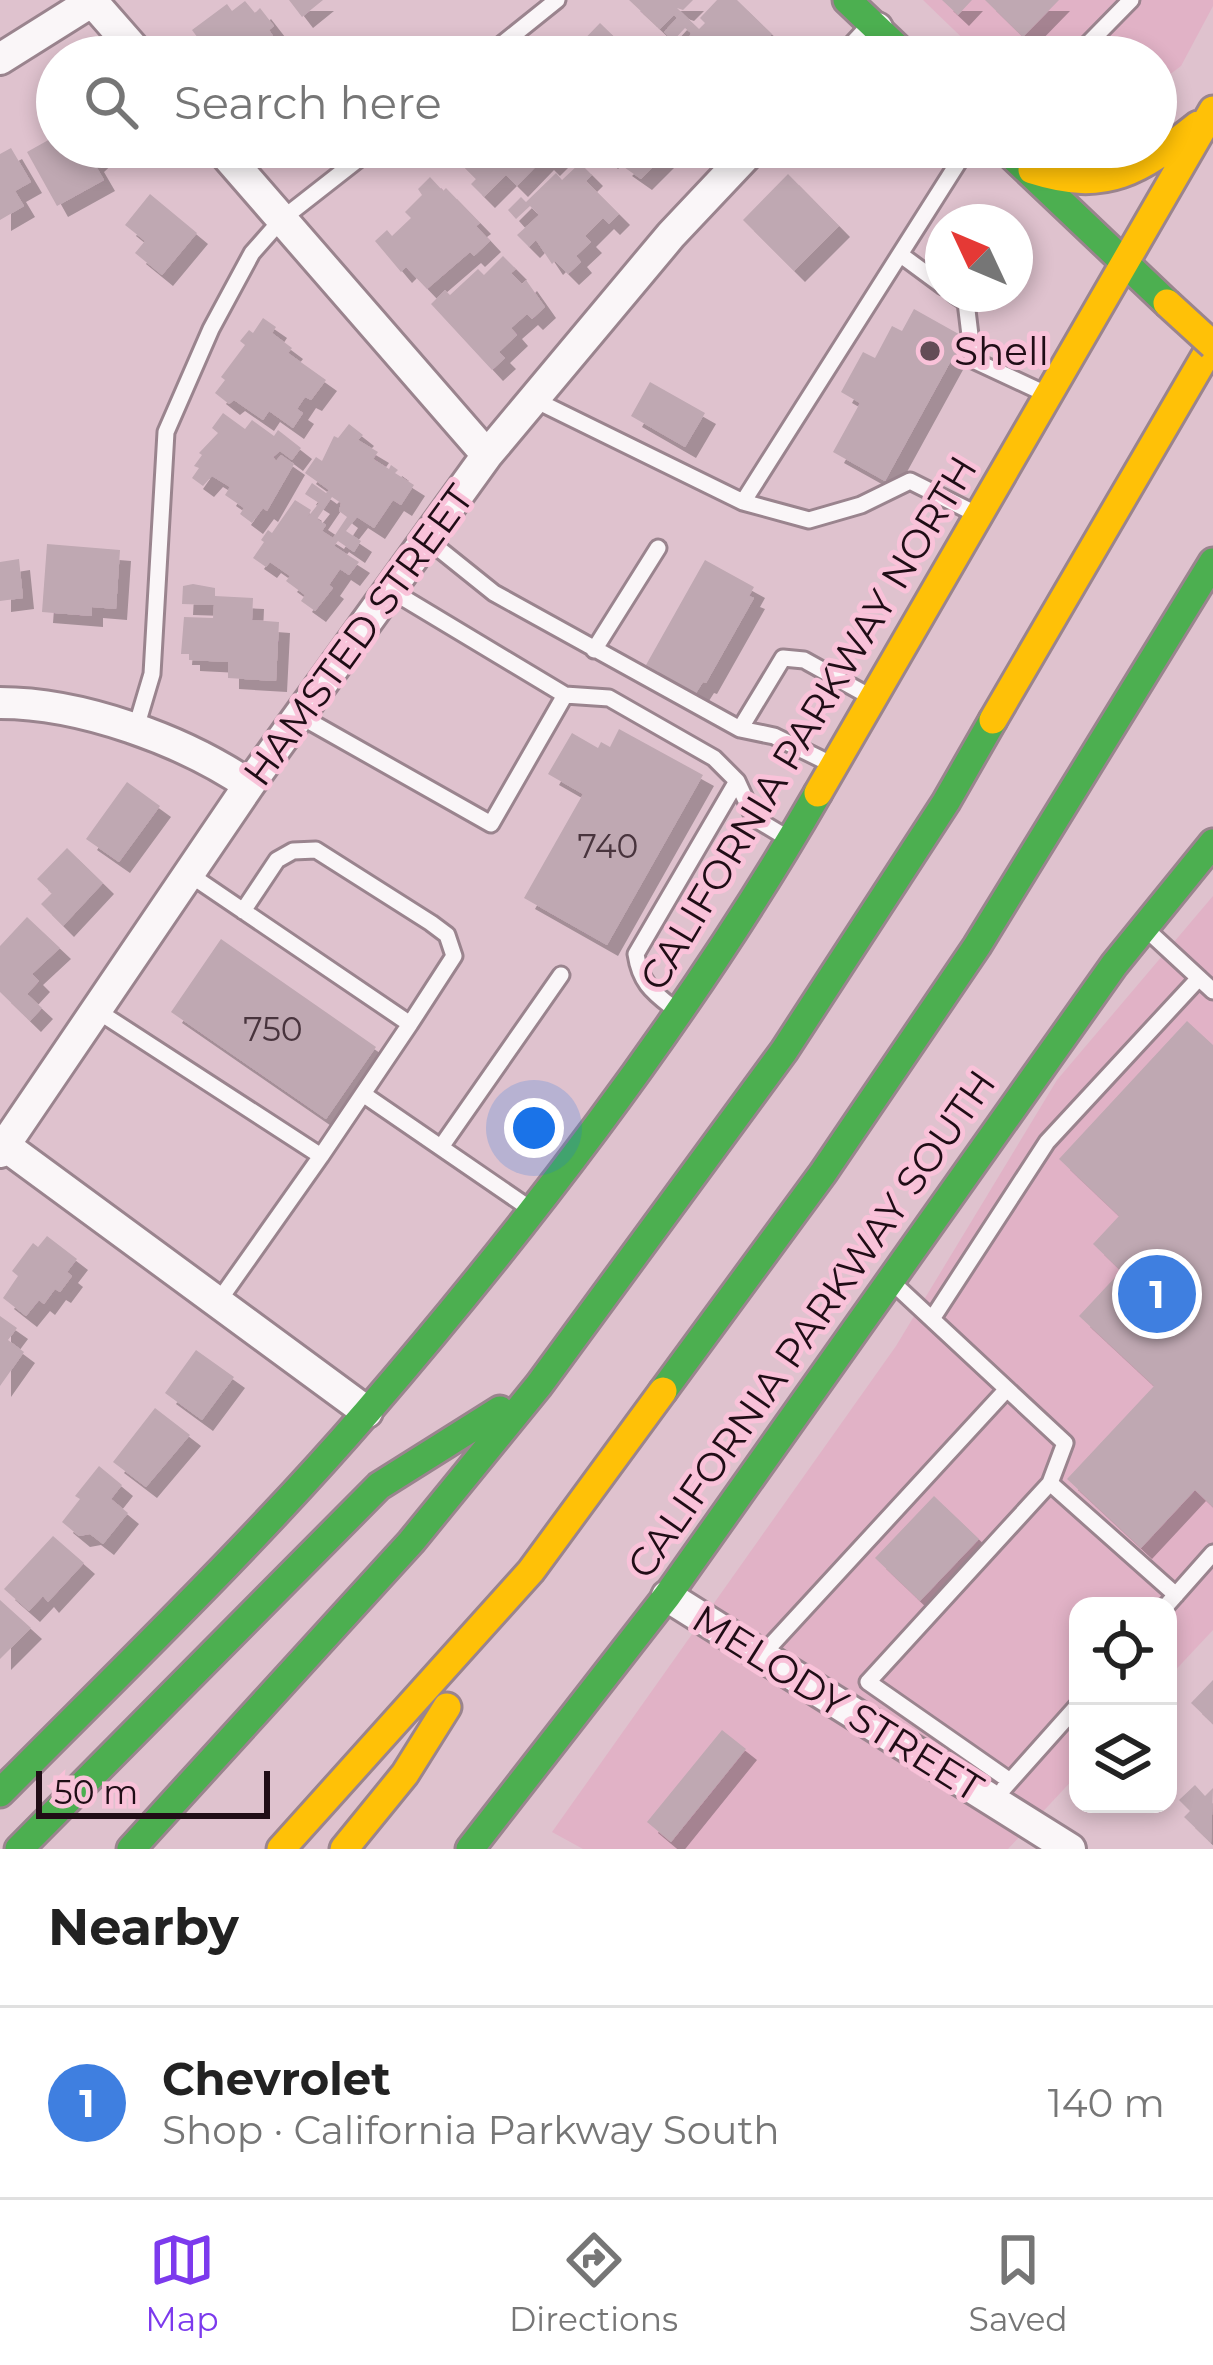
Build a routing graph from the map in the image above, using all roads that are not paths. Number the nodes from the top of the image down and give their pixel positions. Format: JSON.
{"nodes":[{"id":1,"x":92,"y":0,"type":"edge"},
{"id":2,"x":557,"y":0,"type":"edge"},
{"id":3,"x":847,"y":0,"type":"edge"},
{"id":4,"x":1131,"y":0,"type":"edge"},
{"id":5,"x":877,"y":28,"type":"junction"},
{"id":6,"x":123,"y":36,"type":"edge"},
{"id":7,"x":512,"y":36,"type":"edge"},
{"id":8,"x":870,"y":36,"type":"edge"},
{"id":9,"x":885,"y":36,"type":"edge"},
{"id":10,"x":1096,"y":36,"type":"edge"},
{"id":11,"x":0,"y":58,"type":"edge"},
{"id":12,"x":1211,"y":113,"type":"edge"},
{"id":13,"x":1177,"y":137,"type":"edge"},
{"id":14,"x":237,"y":168,"type":"edge"},
{"id":15,"x":347,"y":168,"type":"edge"},
{"id":16,"x":734,"y":168,"type":"edge"},
{"id":17,"x":955,"y":168,"type":"edge"},
{"id":18,"x":1025,"y":168,"type":"edge"},
{"id":19,"x":1035,"y":168,"type":"edge"},
{"id":20,"x":1134,"y":168,"type":"edge"},
{"id":21,"x":282,"y":219,"type":"junction"},
{"id":22,"x":901,"y":255,"type":"junction"},
{"id":23,"x":1127,"y":264,"type":"junction"},
{"id":24,"x":925,"y":273,"type":"edge"},
{"id":25,"x":967,"y":312,"type":"edge"},
{"id":26,"x":1213,"y":344,"type":"edge"},
{"id":27,"x":1051,"y":397,"type":"junction"},
{"id":28,"x":533,"y":399,"type":"junction"},
{"id":29,"x":488,"y":455,"type":"junction"},
{"id":30,"x":743,"y":502,"type":"junction"},
{"id":31,"x":981,"y":516,"type":"junction"},
{"id":32,"x":428,"y":540,"type":"junction"},
{"id":33,"x":658,"y":548,"type":"dead end"},
{"id":34,"x":1213,"y":562,"type":"edge"},
{"id":35,"x":1213,"y":579,"type":"edge"},
{"id":36,"x":392,"y":591,"type":"junction"},
{"id":37,"x":1178,"y":618,"type":"junction"},
{"id":38,"x":594,"y":650,"type":"junction"},
{"id":39,"x":565,"y":695,"type":"junction"},
{"id":40,"x":873,"y":698,"type":"junction"},
{"id":41,"x":0,"y":703,"type":"edge"},
{"id":42,"x":300,"y":716,"type":"junction"},
{"id":43,"x":740,"y":729,"type":"junction"},
{"id":44,"x":134,"y":731,"type":"junction"},
{"id":45,"x":833,"y":766,"type":"junction"},
{"id":46,"x":736,"y":782,"type":"junction"},
{"id":47,"x":249,"y":785,"type":"junction"},
{"id":48,"x":790,"y":840,"type":"junction"},
{"id":49,"x":1208,"y":858,"type":"edge"},
{"id":50,"x":189,"y":874,"type":"junction"},
{"id":51,"x":243,"y":911,"type":"junction"},
{"id":52,"x":1144,"y":928,"type":"junction"},
{"id":53,"x":561,"y":975,"type":"dead end"},
{"id":54,"x":1199,"y":978,"type":"junction"},
{"id":55,"x":1213,"y":991,"type":"edge"},
{"id":56,"x":96,"y":1010,"type":"junction"},
{"id":57,"x":678,"y":1011,"type":"junction"},
{"id":58,"x":410,"y":1024,"type":"junction"},
{"id":59,"x":363,"y":1094,"type":"junction"},
{"id":60,"x":441,"y":1148,"type":"junction"},
{"id":61,"x":2,"y":1149,"type":"edge"},
{"id":62,"x":322,"y":1156,"type":"junction"},
{"id":63,"x":531,"y":1209,"type":"junction"},
{"id":64,"x":891,"y":1280,"type":"junction"},
{"id":65,"x":218,"y":1302,"type":"junction"},
{"id":66,"x":932,"y":1319,"type":"junction"},
{"id":67,"x":539,"y":1385,"type":"junction"},
{"id":68,"x":1007,"y":1389,"type":"junction"},
{"id":69,"x":367,"y":1412,"type":"junction"},
{"id":70,"x":1050,"y":1483,"type":"junction"},
{"id":71,"x":1213,"y":1553,"type":"edge"},
{"id":72,"x":531,"y":1571,"type":"junction"},
{"id":73,"x":667,"y":1596,"type":"junction"},
{"id":74,"x":1168,"y":1597,"type":"edge"},
{"id":75,"x":1174,"y":1597,"type":"edge"},
{"id":76,"x":762,"y":1655,"type":"junction"},
{"id":77,"x":1069,"y":1715,"type":"edge"},
{"id":78,"x":1001,"y":1791,"type":"junction"},
{"id":79,"x":0,"y":1793,"type":"edge"},
{"id":80,"x":20,"y":1849,"type":"edge"},
{"id":81,"x":130,"y":1849,"type":"edge"},
{"id":82,"x":281,"y":1849,"type":"edge"},
{"id":83,"x":344,"y":1849,"type":"edge"},
{"id":84,"x":470,"y":1849,"type":"edge"},
{"id":85,"x":1070,"y":1849,"type":"edge"}],
"edges":[{"from":1,"to":6,"type":"street"},
{"from":1,"to":11,"type":"street"},
{"from":2,"to":7,"type":"lane"},
{"from":3,"to":5,"type":"main road"},
{"from":4,"to":10,"type":"lane"},
{"from":5,"to":8,"type":"street"},
{"from":5,"to":9,"type":"main road"},
{"from":12,"to":13,"type":"main road"},
{"from":12,"to":23,"type":"main road","name":"CALIFORNIA PARKWAY NORTH"},
{"from":14,"to":21,"type":"street"},
{"from":15,"to":21,"type":"lane"},
{"from":16,"to":28,"type":"street","name":"HAMSTED STREET"},
{"from":17,"to":22,"type":"lane"},
{"from":18,"to":23,"type":"main road"},
{"from":19,"to":20,"type":"main road"},
{"from":21,"to":29,"type":"street"},
{"from":21,"to":44,"type":"lane"},
{"from":22,"to":24,"type":"lane"},
{"from":22,"to":30,"type":"lane"},
{"from":23,"to":26,"type":"main road","bridge":true},
{"from":23,"to":27,"type":"main road","name":"CALIFORNIA PARKWAY NORTH"},
{"from":25,"to":27,"type":"lane"},
{"from":26,"to":67,"type":"main road"},
{"from":27,"to":31,"type":"main road","name":"CALIFORNIA PARKWAY NORTH"},
{"from":28,"to":29,"type":"street","name":"HAMSTED STREET"},
{"from":28,"to":30,"type":"lane"},
{"from":29,"to":32,"type":"street","name":"HAMSTED STREET"},
{"from":30,"to":31,"type":"lane"},
{"from":31,"to":40,"type":"main road","name":"CALIFORNIA PARKWAY NORTH"},
{"from":32,"to":36,"type":"street","name":"HAMSTED STREET"},
{"from":32,"to":38,"type":"lane"},
{"from":33,"to":38,"type":"lane"},
{"from":34,"to":37,"type":"main road"},
{"from":35,"to":37,"type":"main road"},
{"from":36,"to":39,"type":"lane"},
{"from":36,"to":42,"type":"street","name":"HAMSTED STREET"},
{"from":37,"to":72,"type":"main road"},
{"from":38,"to":43,"type":"lane"},
{"from":39,"to":42,"type":"lane"},
{"from":39,"to":46,"type":"lane"},
{"from":40,"to":43,"type":"lane"},
{"from":40,"to":45,"type":"main road","name":"CALIFORNIA PARKWAY NORTH"},
{"from":41,"to":44,"type":"street"},
{"from":42,"to":47,"type":"street","name":"HAMSTED STREET"},
{"from":43,"to":45,"type":"lane"},
{"from":44,"to":47,"type":"street"},
{"from":45,"to":48,"type":"main road","name":"CALIFORNIA PARKWAY NORTH"},
{"from":46,"to":48,"type":"lane"},
{"from":46,"to":57,"type":"lane"},
{"from":47,"to":50,"type":"street","name":"HAMSTED STREET"},
{"from":48,"to":57,"type":"main road","name":"CALIFORNIA PARKWAY NORTH"},
{"from":49,"to":52,"type":"main road","name":"CALIFORNIA PARKWAY SOUTH"},
{"from":50,"to":51,"type":"lane"},
{"from":50,"to":56,"type":"street","name":"HAMSTED STREET"},
{"from":51,"to":58,"type":"lane"},
{"from":51,"to":58,"type":"lane"},
{"from":52,"to":54,"type":"lane"},
{"from":52,"to":64,"type":"main road","name":"CALIFORNIA PARKWAY SOUTH"},
{"from":53,"to":60,"type":"lane"},
{"from":54,"to":55,"type":"lane"},
{"from":54,"to":66,"type":"lane"},
{"from":56,"to":61,"type":"street","name":"HAMSTED STREET"},
{"from":56,"to":62,"type":"lane"},
{"from":57,"to":63,"type":"main road","name":"CALIFORNIA PARKWAY NORTH"},
{"from":58,"to":59,"type":"lane"},
{"from":59,"to":60,"type":"lane"},
{"from":59,"to":62,"type":"lane"},
{"from":60,"to":63,"type":"lane"},
{"from":61,"to":65,"type":"street"},
{"from":62,"to":65,"type":"lane"},
{"from":63,"to":69,"type":"main road","name":"CALIFORNIA PARKWAY NORTH"},
{"from":64,"to":66,"type":"lane"},
{"from":64,"to":73,"type":"main road","name":"CALIFORNIA PARKWAY SOUTH"},
{"from":65,"to":69,"type":"street"},
{"from":66,"to":68,"type":"lane"},
{"from":67,"to":80,"type":"main road"},
{"from":67,"to":81,"type":"main road"},
{"from":68,"to":70,"type":"lane"},
{"from":68,"to":76,"type":"lane"},
{"from":69,"to":79,"type":"main road","name":"CALIFORNIA PARKWAY NORTH"},
{"from":70,"to":74,"type":"lane"},
{"from":70,"to":78,"type":"lane"},
{"from":71,"to":75,"type":"lane"},
{"from":72,"to":82,"type":"main road"},
{"from":72,"to":83,"type":"main road"},
{"from":73,"to":76,"type":"street","name":"MELODY STREET"},
{"from":73,"to":84,"type":"main road","name":"CALIFORNIA PARKWAY SOUTH"},
{"from":76,"to":78,"type":"street","name":"MELODY STREET"},
{"from":77,"to":78,"type":"lane"},
{"from":78,"to":85,"type":"street","name":"MELODY STREET"}]}
